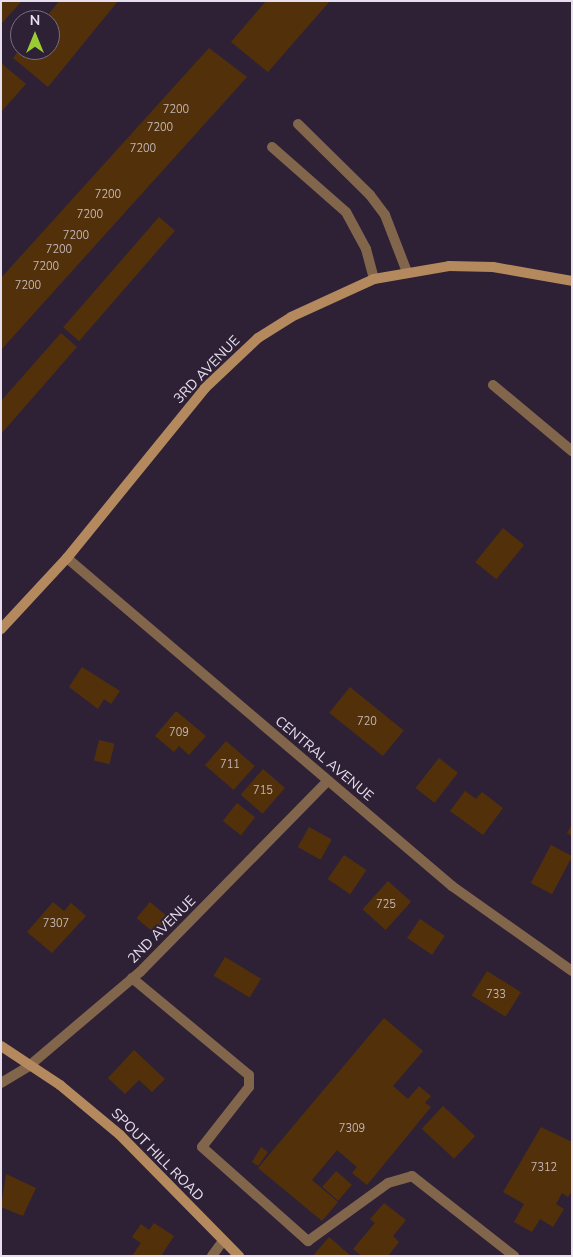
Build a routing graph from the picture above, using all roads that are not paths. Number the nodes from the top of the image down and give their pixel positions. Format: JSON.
{"nodes":[{"id":1,"x":298,"y":124,"type":"dead end"},
{"id":2,"x":272,"y":147,"type":"dead end"},
{"id":3,"x":407,"y":272,"type":"junction"},
{"id":4,"x":374,"y":279,"type":"junction"},
{"id":5,"x":572,"y":281,"type":"edge"},
{"id":6,"x":493,"y":385,"type":"dead end"},
{"id":7,"x":572,"y":450,"type":"edge"},
{"id":8,"x":67,"y":558,"type":"junction"},
{"id":9,"x":1,"y":629,"type":"edge"},
{"id":10,"x":328,"y":781,"type":"junction"},
{"id":11,"x":572,"y":971,"type":"edge"},
{"id":12,"x":132,"y":978,"type":"junction"},
{"id":13,"x":1,"y":1046,"type":"edge"},
{"id":14,"x":29,"y":1066,"type":"junction"},
{"id":15,"x":1,"y":1083,"type":"edge"},
{"id":16,"x":223,"y":1241,"type":"junction"},
{"id":17,"x":212,"y":1256,"type":"edge"},
{"id":18,"x":239,"y":1256,"type":"edge"},
{"id":19,"x":514,"y":1256,"type":"edge"}],
"edges":[{"from":1,"to":3,"type":"street"},
{"from":2,"to":4,"type":"street"},
{"from":3,"to":4,"type":"street","name":"3RD AVENUE"},
{"from":3,"to":5,"type":"street","name":"3RD AVENUE"},
{"from":4,"to":8,"type":"street","name":"3RD AVENUE"},
{"from":6,"to":7,"type":"street"},
{"from":8,"to":9,"type":"street","name":"3RD AVENUE"},
{"from":8,"to":10,"type":"street","name":"CENTRAL AVENUE"},
{"from":10,"to":11,"type":"street","name":"CENTRAL AVENUE"},
{"from":10,"to":12,"type":"street","name":"2ND AVENUE"},
{"from":12,"to":14,"type":"street","name":"2ND AVENUE"},
{"from":12,"to":19,"type":"street"},
{"from":13,"to":14,"type":"street","name":"SPOUT HILL ROAD"},
{"from":14,"to":15,"type":"street","name":"2ND AVENUE"},
{"from":14,"to":16,"type":"street","name":"SPOUT HILL ROAD"},
{"from":16,"to":17,"type":"street"},
{"from":16,"to":18,"type":"street","name":"SPOUT HILL ROAD"}]}
